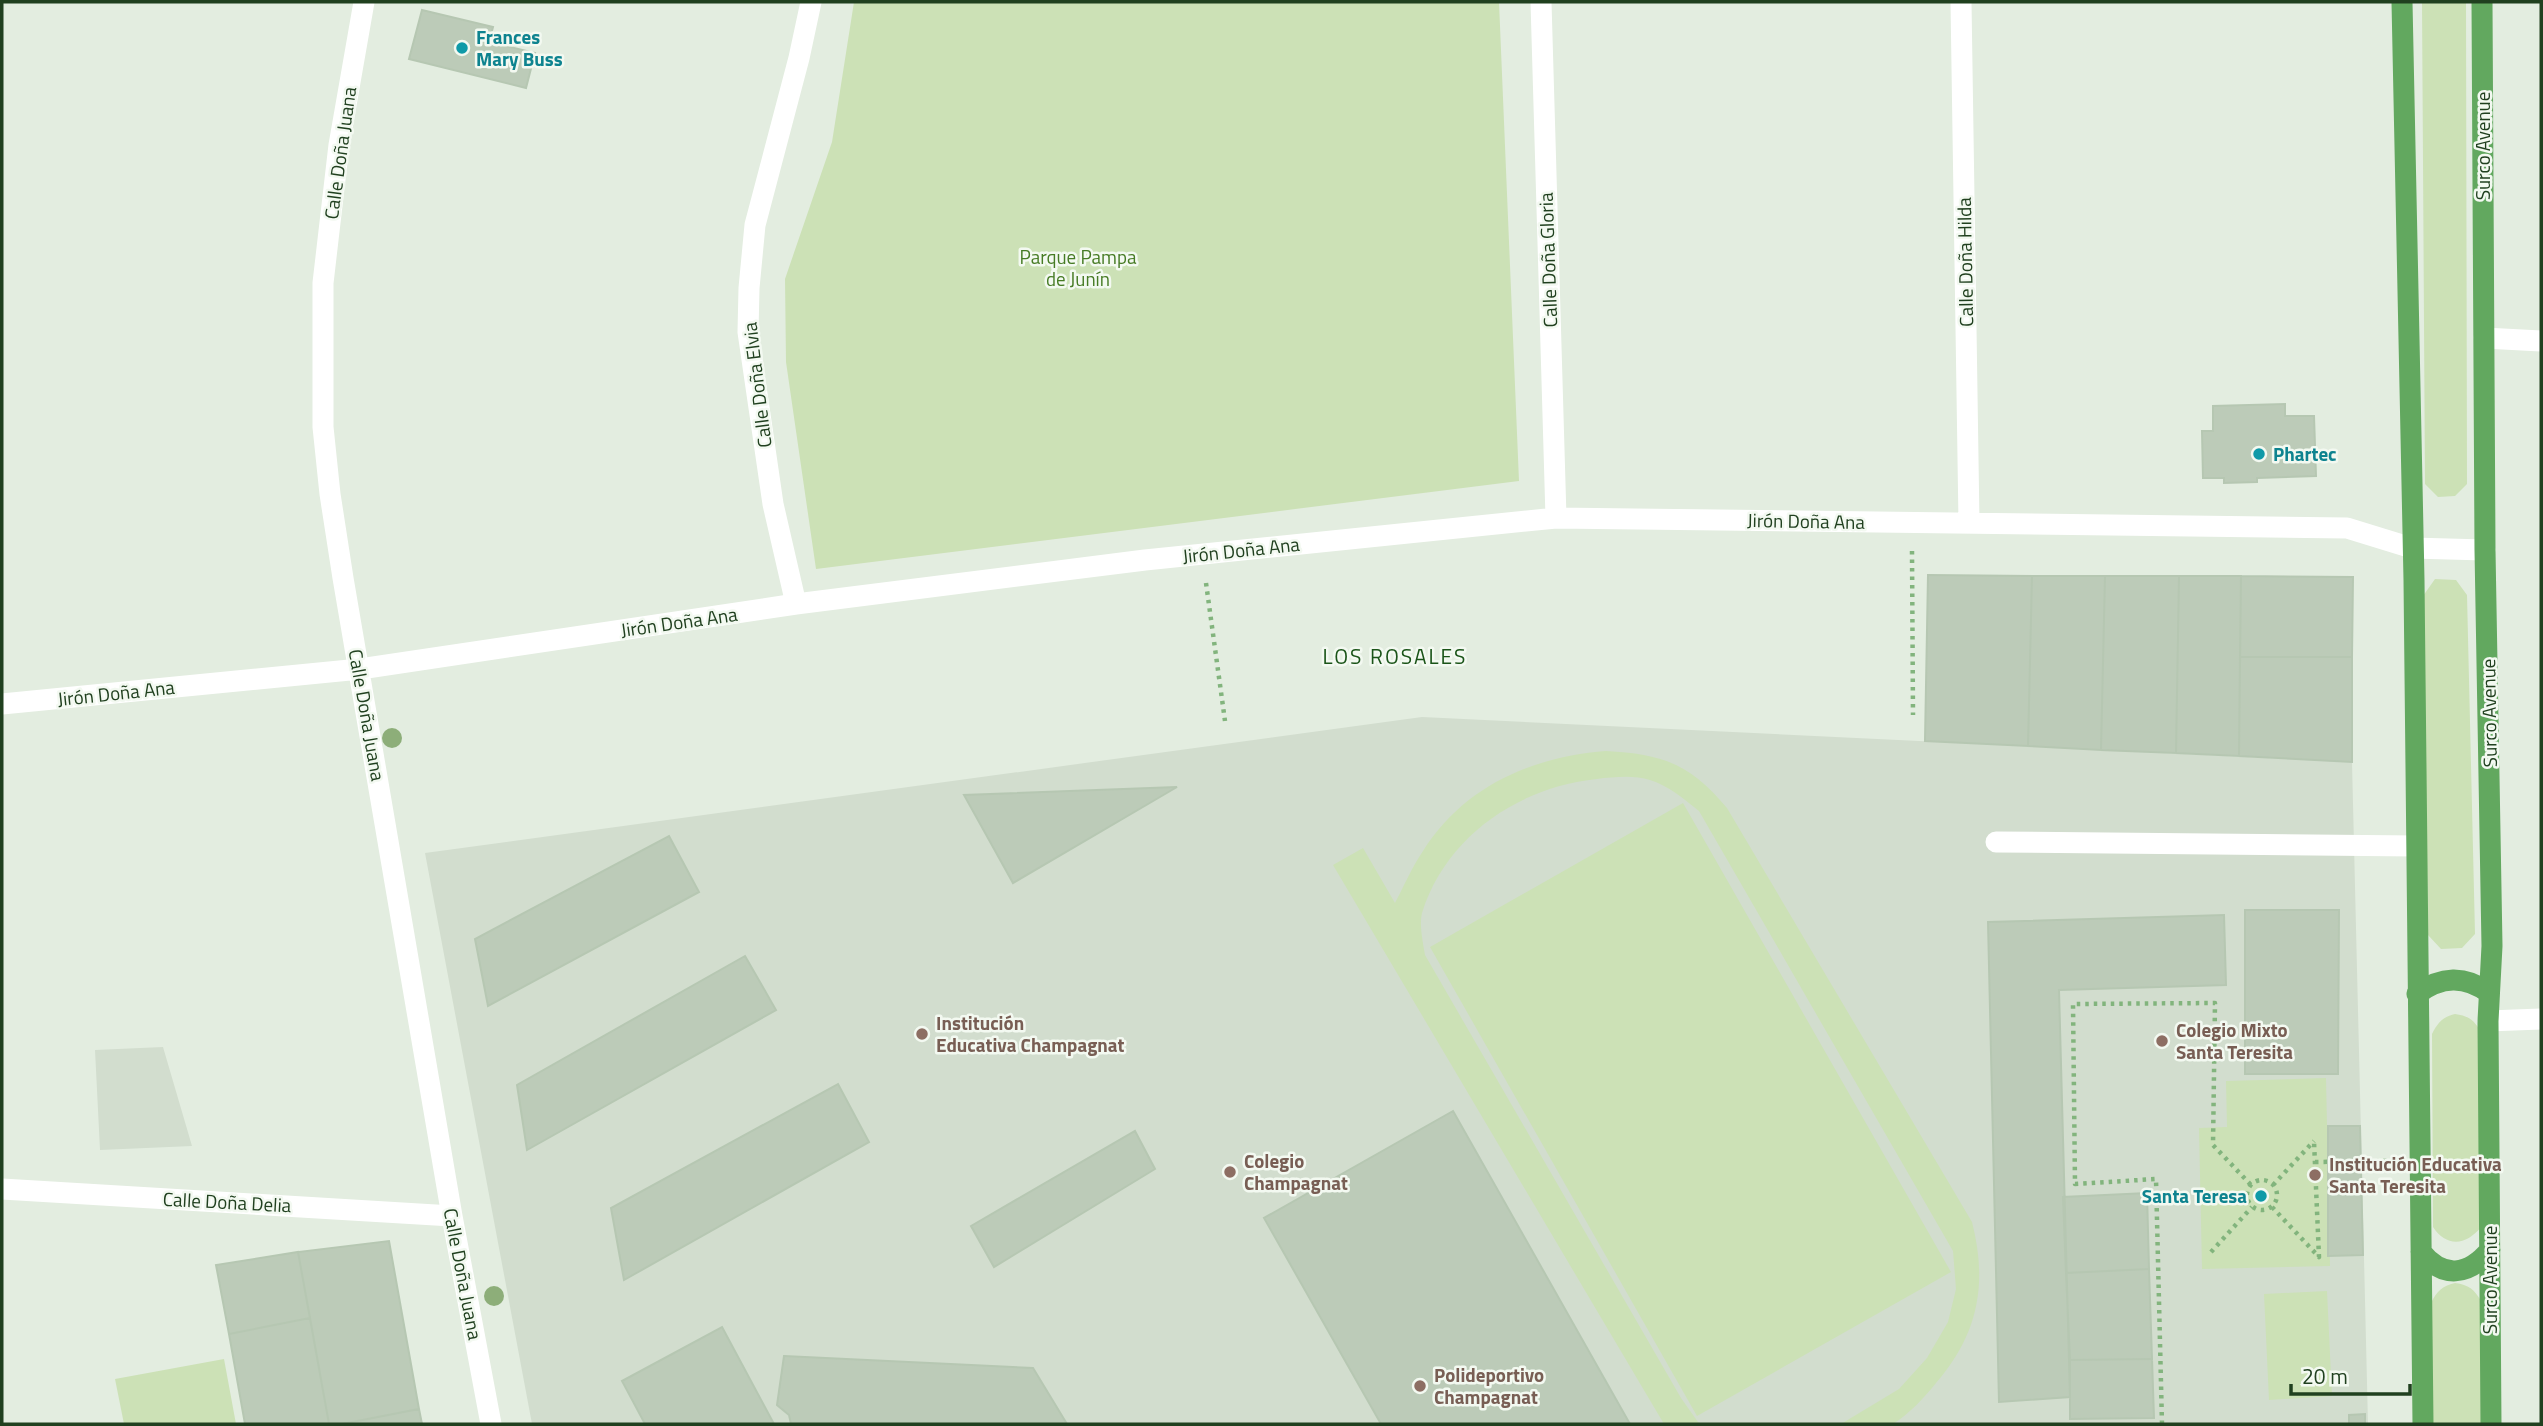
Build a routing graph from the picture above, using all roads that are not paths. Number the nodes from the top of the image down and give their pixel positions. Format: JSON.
{"nodes":[{"id":1,"x":364,"y":2,"type":"edge"},
{"id":2,"x":811,"y":2,"type":"edge"},
{"id":3,"x":1541,"y":2,"type":"edge"},
{"id":4,"x":1961,"y":2,"type":"edge"},
{"id":5,"x":2402,"y":2,"type":"edge"},
{"id":6,"x":2482,"y":2,"type":"edge"},
{"id":7,"x":2484,"y":338,"type":"junction"},
{"id":8,"x":2541,"y":341,"type":"edge"},
{"id":9,"x":1556,"y":518,"type":"junction"},
{"id":10,"x":1969,"y":523,"type":"junction"},
{"id":11,"x":2412,"y":548,"type":"junction"},
{"id":12,"x":2485,"y":550,"type":"junction"},
{"id":13,"x":796,"y":604,"type":"junction"},
{"id":14,"x":360,"y":669,"type":"junction"},
{"id":15,"x":2,"y":704,"type":"edge"},
{"id":16,"x":1996,"y":842,"type":"dead end"},
{"id":17,"x":2416,"y":846,"type":"junction"},
{"id":18,"x":2488,"y":993,"type":"junction"},
{"id":19,"x":2417,"y":994,"type":"junction"},
{"id":20,"x":2541,"y":1019,"type":"edge"},
{"id":21,"x":2488,"y":1021,"type":"junction"},
{"id":22,"x":2,"y":1189,"type":"edge"},
{"id":23,"x":452,"y":1216,"type":"junction"},
{"id":24,"x":2490,"y":1250,"type":"junction"},
{"id":25,"x":2421,"y":1252,"type":"junction"},
{"id":26,"x":491,"y":1424,"type":"edge"},
{"id":27,"x":2423,"y":1424,"type":"edge"},
{"id":28,"x":2491,"y":1424,"type":"edge"}],
"edges":[{"from":1,"to":14,"type":"street","name":"Calle Doña Juana"},
{"from":2,"to":13,"type":"street","name":"Calle Doña Elvia"},
{"from":3,"to":9,"type":"street","name":"Calle Doña Gloria"},
{"from":4,"to":10,"type":"street","name":"Calle Doña Hilda"},
{"from":5,"to":11,"type":"main road"},
{"from":6,"to":7,"type":"main road","name":"Surco Avenue"},
{"from":7,"to":8,"type":"street"},
{"from":7,"to":12,"type":"main road","name":"Surco Avenue"},
{"from":9,"to":10,"type":"street","name":"Jirón Doña Ana"},
{"from":9,"to":13,"type":"street","name":"Jirón Doña Ana"},
{"from":10,"to":11,"type":"street","name":"Jirón Doña Ana"},
{"from":11,"to":12,"type":"street","name":"Jirón Doña Ana"},
{"from":11,"to":17,"type":"main road"},
{"from":12,"to":18,"type":"main road","name":"Surco Avenue"},
{"from":13,"to":14,"type":"street","name":"Jirón Doña Ana"},
{"from":14,"to":15,"type":"street","name":"Jirón Doña Ana"},
{"from":14,"to":23,"type":"street","name":"Calle Doña Juana"},
{"from":16,"to":17,"type":"street"},
{"from":17,"to":19,"type":"main road"},
{"from":18,"to":19,"type":"main road"},
{"from":18,"to":21,"type":"main road","name":"Surco Avenue"},
{"from":19,"to":25,"type":"main road"},
{"from":20,"to":21,"type":"street"},
{"from":21,"to":24,"type":"main road","name":"Surco Avenue"},
{"from":22,"to":23,"type":"street","name":"Calle Doña Delia"},
{"from":23,"to":26,"type":"street","name":"Calle Doña Juana"},
{"from":24,"to":25,"type":"main road"},
{"from":24,"to":28,"type":"main road","name":"Surco Avenue"},
{"from":25,"to":27,"type":"main road"}]}
